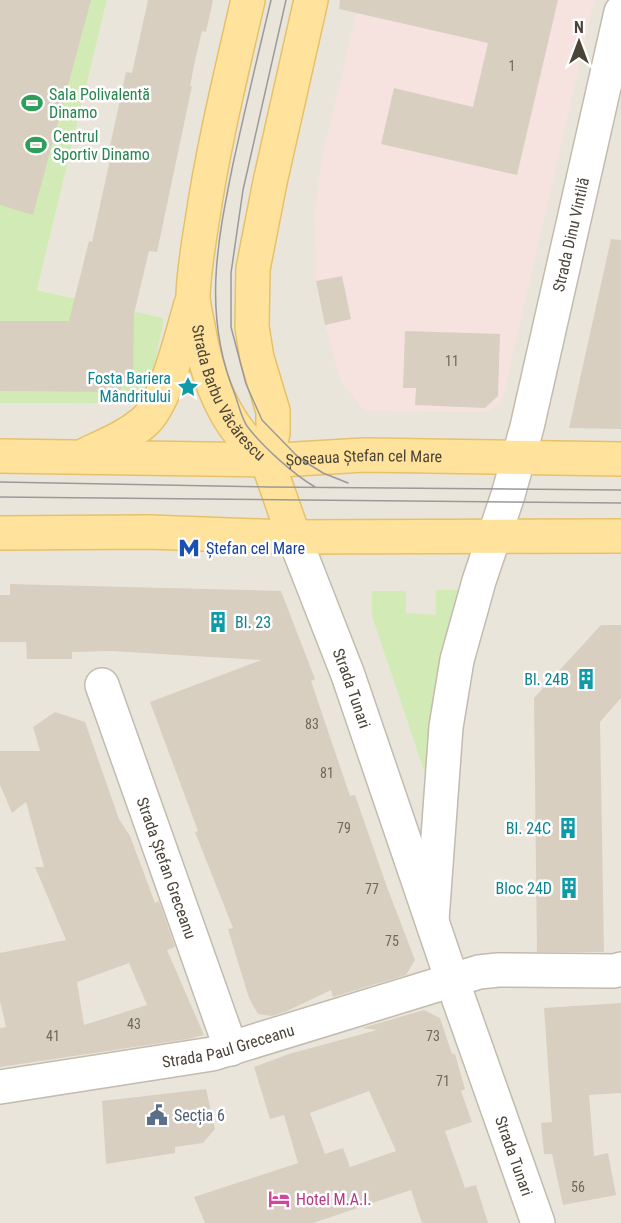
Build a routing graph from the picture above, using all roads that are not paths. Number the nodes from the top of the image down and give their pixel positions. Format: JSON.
{"nodes":[{"id":1,"x":248,"y":0,"type":"edge"},
{"id":2,"x":311,"y":0,"type":"edge"},
{"id":3,"x":621,"y":12,"type":"edge"},
{"id":4,"x":193,"y":296,"type":"junction"},
{"id":5,"x":0,"y":456,"type":"edge"},
{"id":6,"x":81,"y":456,"type":"junction"},
{"id":7,"x":519,"y":457,"type":"junction"},
{"id":8,"x":621,"y":459,"type":"edge"},
{"id":9,"x":267,"y":460,"type":"junction"},
{"id":10,"x":0,"y":533,"type":"edge"},
{"id":11,"x":621,"y":536,"type":"edge"},
{"id":12,"x":294,"y":537,"type":"junction"},
{"id":13,"x":494,"y":537,"type":"junction"},
{"id":14,"x":102,"y":685,"type":"dead end"},
{"id":15,"x":432,"y":920,"type":"junction"},
{"id":16,"x":621,"y":969,"type":"edge"},
{"id":17,"x":452,"y":980,"type":"junction"},
{"id":18,"x":231,"y":1049,"type":"junction"},
{"id":19,"x":0,"y":1087,"type":"edge"},
{"id":20,"x":538,"y":1223,"type":"edge"}],
"edges":[{"from":1,"to":4,"type":"main road","name":"Strada Barbu Văcărescu"},
{"from":2,"to":9,"type":"main road","name":"Strada Barbu Văcărescu"},
{"from":3,"to":7,"type":"street","name":"Strada Dinu Vintilă"},
{"from":4,"to":6,"type":"main road"},
{"from":4,"to":9,"type":"main road","name":"Strada Barbu Văcărescu"},
{"from":5,"to":6,"type":"main road","name":"Șoseaua Ștefan cel Mare"},
{"from":6,"to":9,"type":"main road","name":"Șoseaua Ștefan cel Mare"},
{"from":7,"to":8,"type":"main road","name":"Șoseaua Ștefan cel Mare"},
{"from":7,"to":9,"type":"main road","name":"Șoseaua Ștefan cel Mare"},
{"from":7,"to":13,"type":"street","name":"Strada Dinu Vintilă"},
{"from":9,"to":12,"type":"main road","name":"Strada Tunari"},
{"from":10,"to":12,"type":"main road"},
{"from":11,"to":13,"type":"main road"},
{"from":12,"to":13,"type":"main road"},
{"from":12,"to":15,"type":"street","name":"Strada Tunari"},
{"from":13,"to":15,"type":"street","name":"Strada Tunari"},
{"from":14,"to":18,"type":"street","name":"Strada Ștefan Greceanu"},
{"from":15,"to":17,"type":"street","name":"Strada Tunari"},
{"from":16,"to":17,"type":"street","name":"Strada Paul Greceanu"},
{"from":17,"to":18,"type":"street","name":"Strada Paul Greceanu"},
{"from":17,"to":20,"type":"street","name":"Strada Tunari"},
{"from":18,"to":19,"type":"street","name":"Strada Paul Greceanu"}]}
